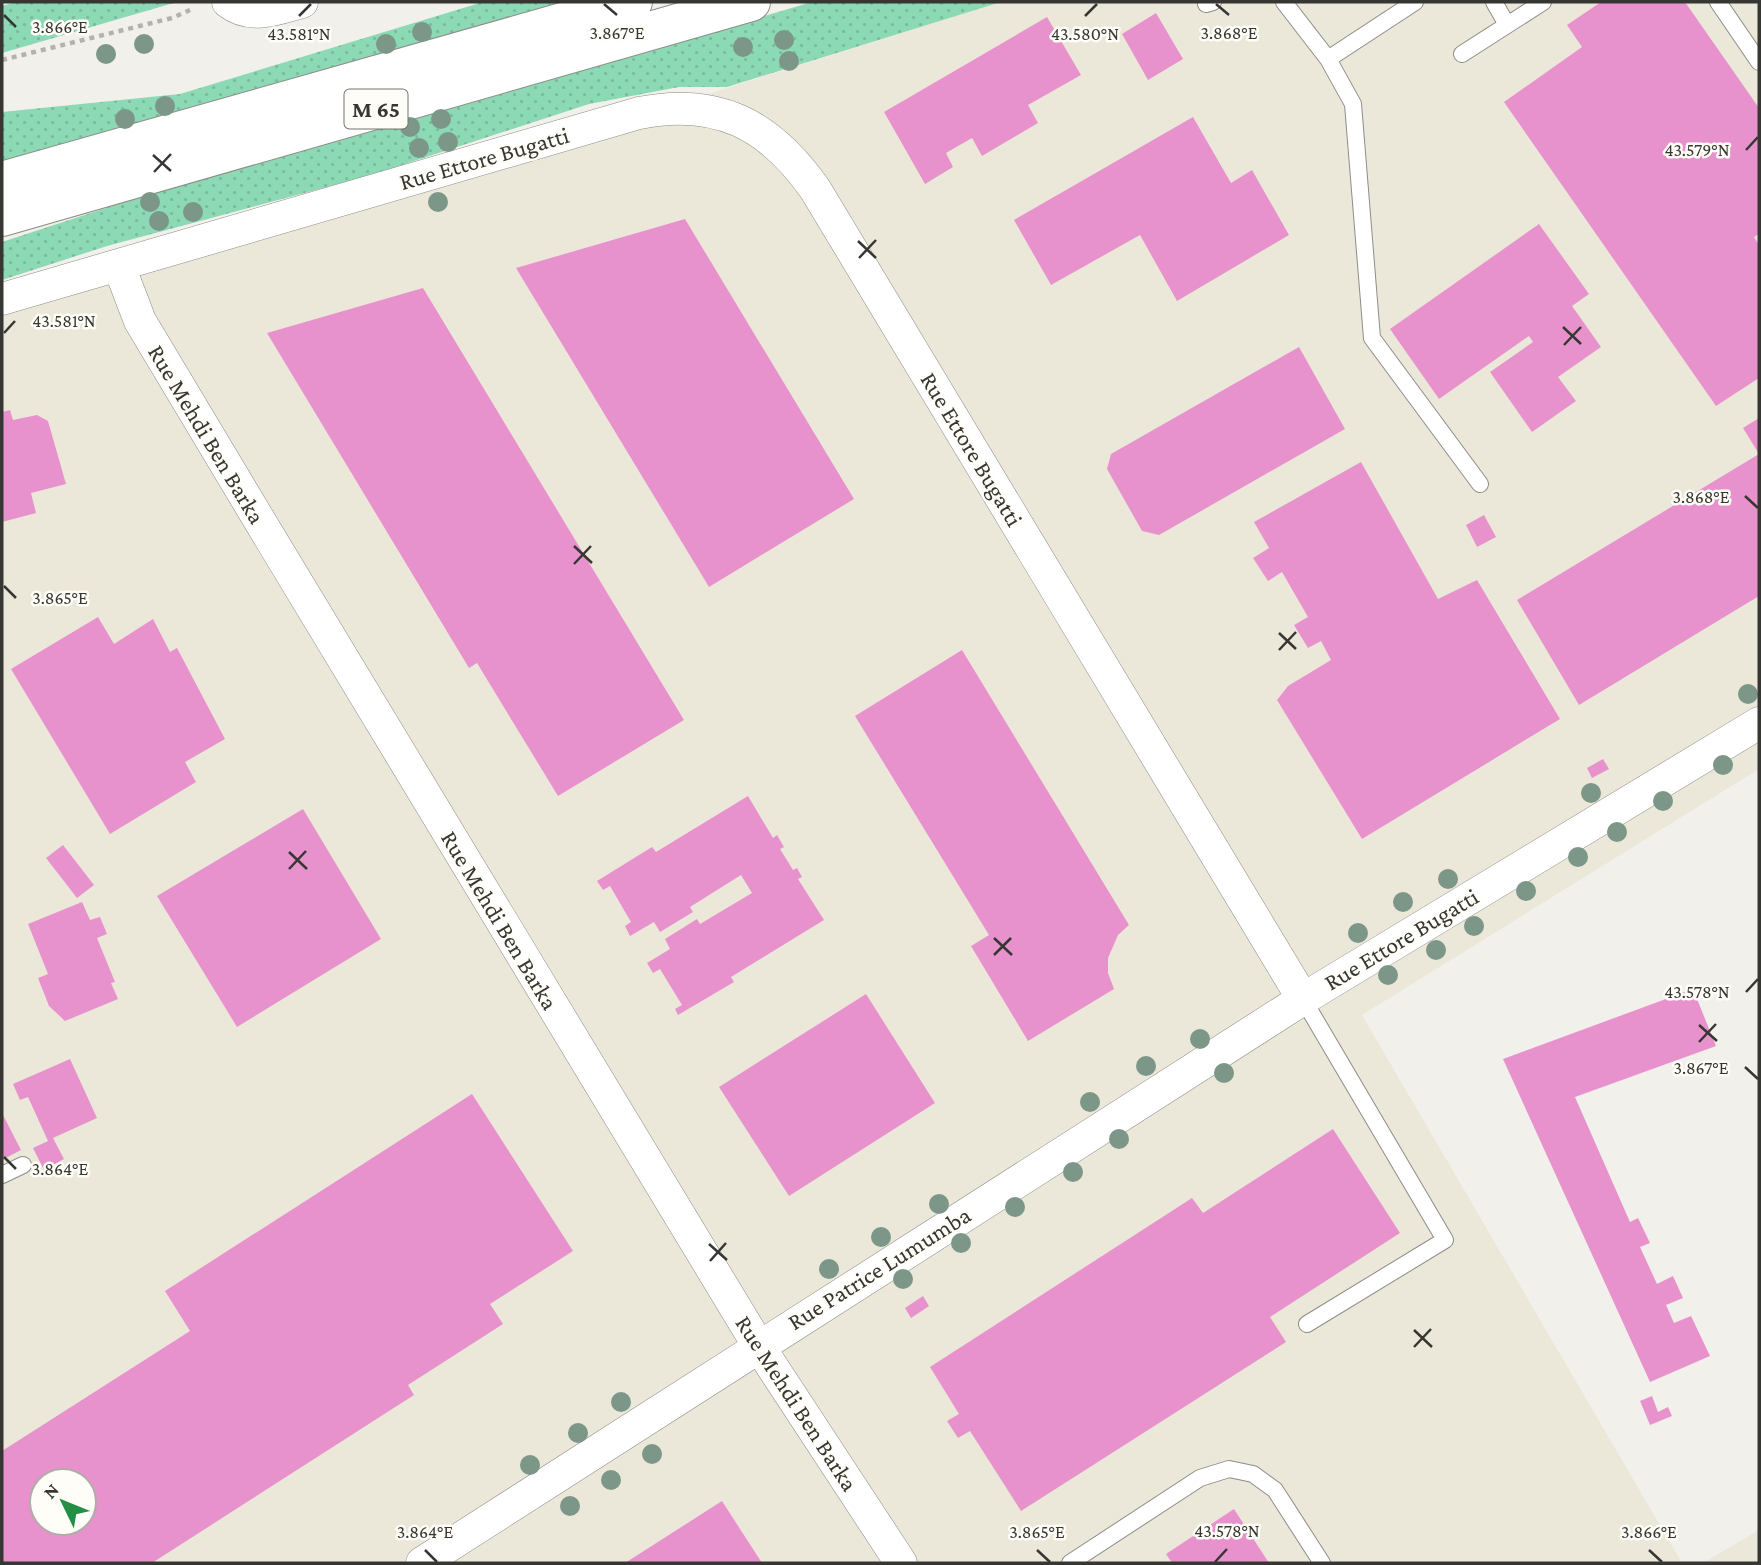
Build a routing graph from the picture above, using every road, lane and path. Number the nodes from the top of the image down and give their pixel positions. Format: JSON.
{"nodes":[{"id":1,"x":228,"y":2,"type":"edge"},
{"id":2,"x":302,"y":2,"type":"edge"},
{"id":3,"x":633,"y":2,"type":"edge"},
{"id":4,"x":751,"y":2,"type":"edge"},
{"id":5,"x":1284,"y":2,"type":"edge"},
{"id":6,"x":1415,"y":2,"type":"edge"},
{"id":7,"x":1494,"y":2,"type":"edge"},
{"id":8,"x":1542,"y":2,"type":"edge"},
{"id":9,"x":1718,"y":2,"type":"edge"},
{"id":10,"x":190,"y":10,"type":"dead end"},
{"id":11,"x":1506,"y":23,"type":"junction"},
{"id":12,"x":1462,"y":54,"type":"dead end"},
{"id":13,"x":1328,"y":59,"type":"junction"},
{"id":14,"x":2,"y":60,"type":"edge"},
{"id":15,"x":1759,"y":62,"type":"edge"},
{"id":16,"x":2,"y":181,"type":"edge"},
{"id":17,"x":2,"y":217,"type":"edge"},
{"id":18,"x":119,"y":265,"type":"junction"},
{"id":19,"x":2,"y":299,"type":"edge"},
{"id":20,"x":1480,"y":484,"type":"dead end"},
{"id":21,"x":1759,"y":723,"type":"edge"},
{"id":22,"x":1303,"y":999,"type":"junction"},
{"id":23,"x":23,"y":1165,"type":"dead end"},
{"id":24,"x":2,"y":1175,"type":"edge"},
{"id":25,"x":1307,"y":1324,"type":"dead end"},
{"id":26,"x":758,"y":1345,"type":"junction"},
{"id":27,"x":422,"y":1563,"type":"edge"},
{"id":28,"x":901,"y":1563,"type":"edge"},
{"id":29,"x":1070,"y":1563,"type":"edge"},
{"id":30,"x":1322,"y":1563,"type":"edge"}],
"edges":[{"from":1,"to":2,"type":"street"},
{"from":3,"to":16,"type":"main road","number":"M 65"},
{"from":4,"to":17,"type":"main road","number":"M 65"},
{"from":5,"to":13,"type":"lane"},
{"from":6,"to":13,"type":"lane"},
{"from":7,"to":11,"type":"lane"},
{"from":8,"to":11,"type":"lane"},
{"from":9,"to":15,"type":"lane"},
{"from":10,"to":14,"type":"path"},
{"from":11,"to":12,"type":"lane"},
{"from":13,"to":20,"type":"lane"},
{"from":18,"to":19,"type":"street","name":"Rue Ettore Bugatti"},
{"from":18,"to":22,"type":"street","name":"Rue Ettore Bugatti"},
{"from":18,"to":26,"type":"street","name":"Rue Mehdi Ben Barka"},
{"from":21,"to":22,"type":"street","name":"Rue Ettore Bugatti"},
{"from":22,"to":25,"type":"lane"},
{"from":22,"to":26,"type":"street","name":"Rue Patrice Lumumba"},
{"from":23,"to":24,"type":"lane"},
{"from":26,"to":27,"type":"street","name":"Rue Patrice Lumumba"},
{"from":26,"to":28,"type":"street","name":"Rue Mehdi Ben Barka"},
{"from":29,"to":30,"type":"lane"}]}
